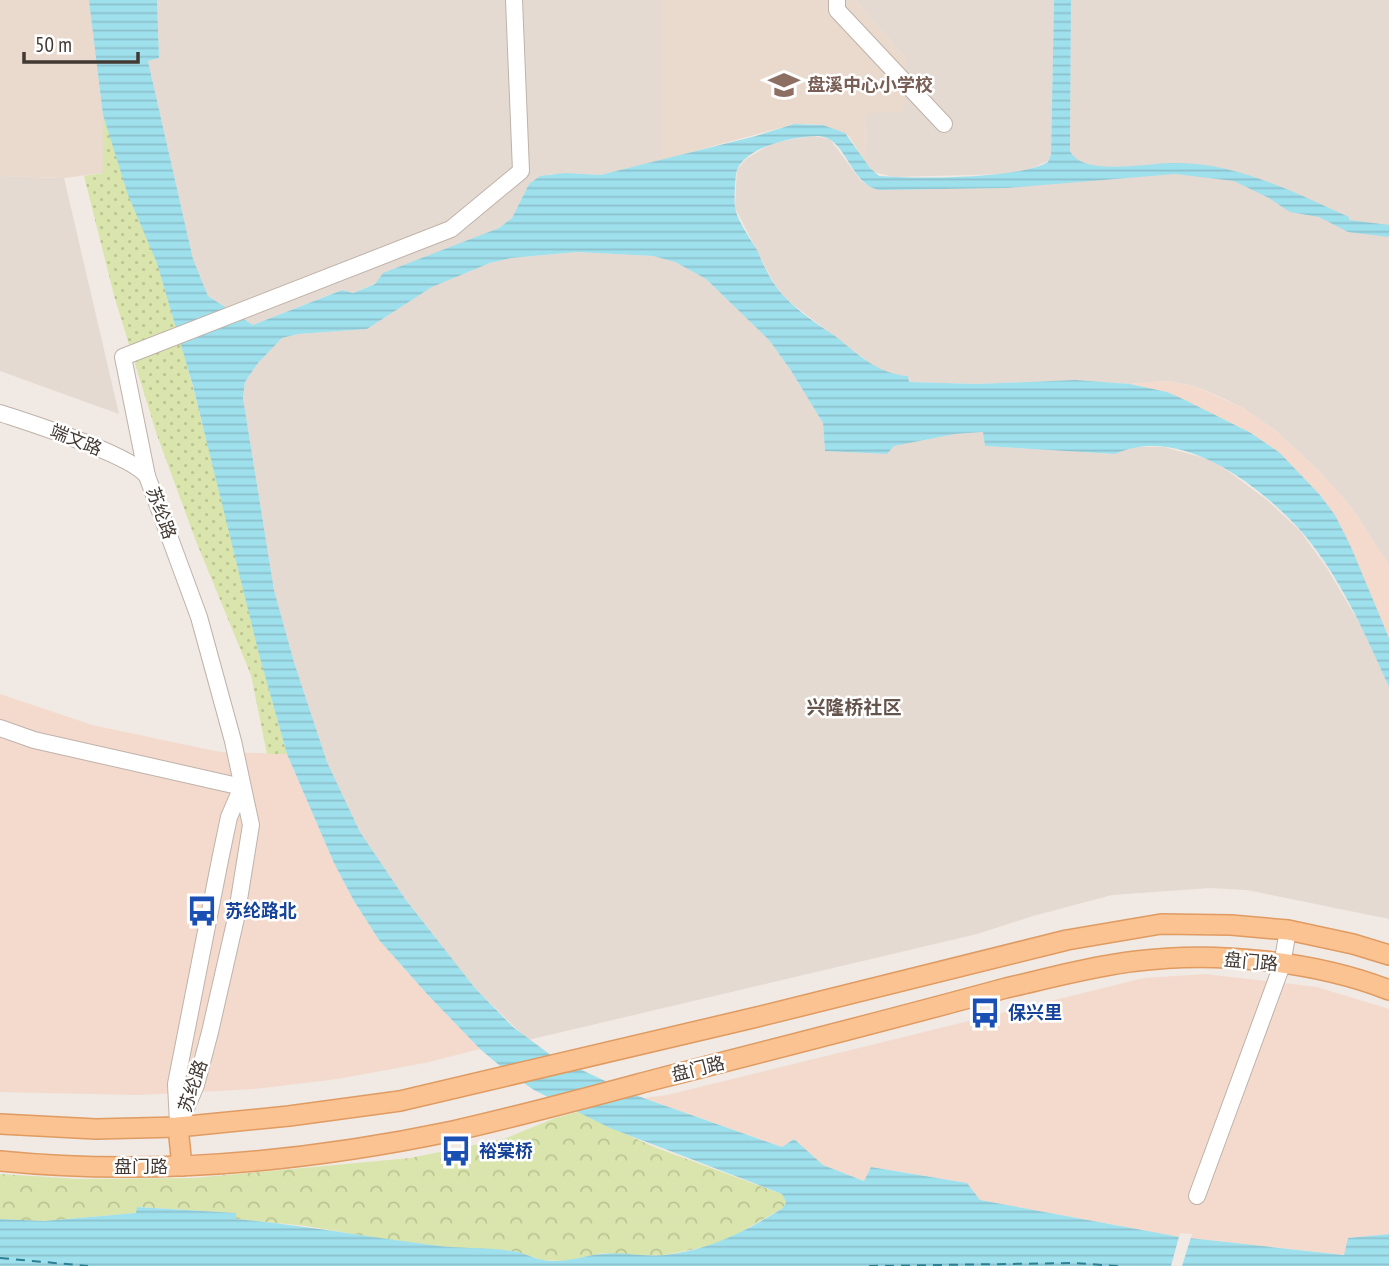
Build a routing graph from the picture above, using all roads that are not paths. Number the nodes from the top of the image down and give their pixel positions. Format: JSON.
{"nodes":[{"id":1,"x":514,"y":0,"type":"edge"},
{"id":2,"x":837,"y":0,"type":"edge"},
{"id":3,"x":944,"y":124,"type":"dead end"},
{"id":4,"x":0,"y":413,"type":"edge"},
{"id":5,"x":147,"y":476,"type":"junction"},
{"id":6,"x":0,"y":728,"type":"edge"},
{"id":7,"x":242,"y":787,"type":"junction"},
{"id":8,"x":1288,"y":930,"type":"junction"},
{"id":9,"x":1389,"y":955,"type":"edge"},
{"id":10,"x":1282,"y":965,"type":"junction"},
{"id":11,"x":1389,"y":990,"type":"edge"},
{"id":12,"x":0,"y":1124,"type":"edge"},
{"id":13,"x":178,"y":1127,"type":"junction"},
{"id":14,"x":0,"y":1161,"type":"edge"},
{"id":15,"x":182,"y":1166,"type":"junction"},
{"id":16,"x":1197,"y":1196,"type":"dead end"}],
"edges":[{"from":1,"to":5,"type":"street","name":"苏纶路"},
{"from":2,"to":3,"type":"street"},
{"from":4,"to":5,"type":"street","name":"端文路"},
{"from":5,"to":7,"type":"street","name":"苏纶路"},
{"from":6,"to":7,"type":"street"},
{"from":7,"to":13,"type":"street","name":"苏纶路"},
{"from":7,"to":13,"type":"street","name":"苏纶路"},
{"from":8,"to":9,"type":"main road","name":"盘门路"},
{"from":8,"to":10,"type":"street"},
{"from":8,"to":13,"type":"main road","name":"盘门路"},
{"from":10,"to":11,"type":"main road","name":"盘门路"},
{"from":10,"to":15,"type":"main road","name":"盘门路"},
{"from":10,"to":16,"type":"street"},
{"from":12,"to":13,"type":"main road","name":"盘门路"},
{"from":13,"to":15,"type":"main road"},
{"from":14,"to":15,"type":"main road","name":"盘门路"}]}
